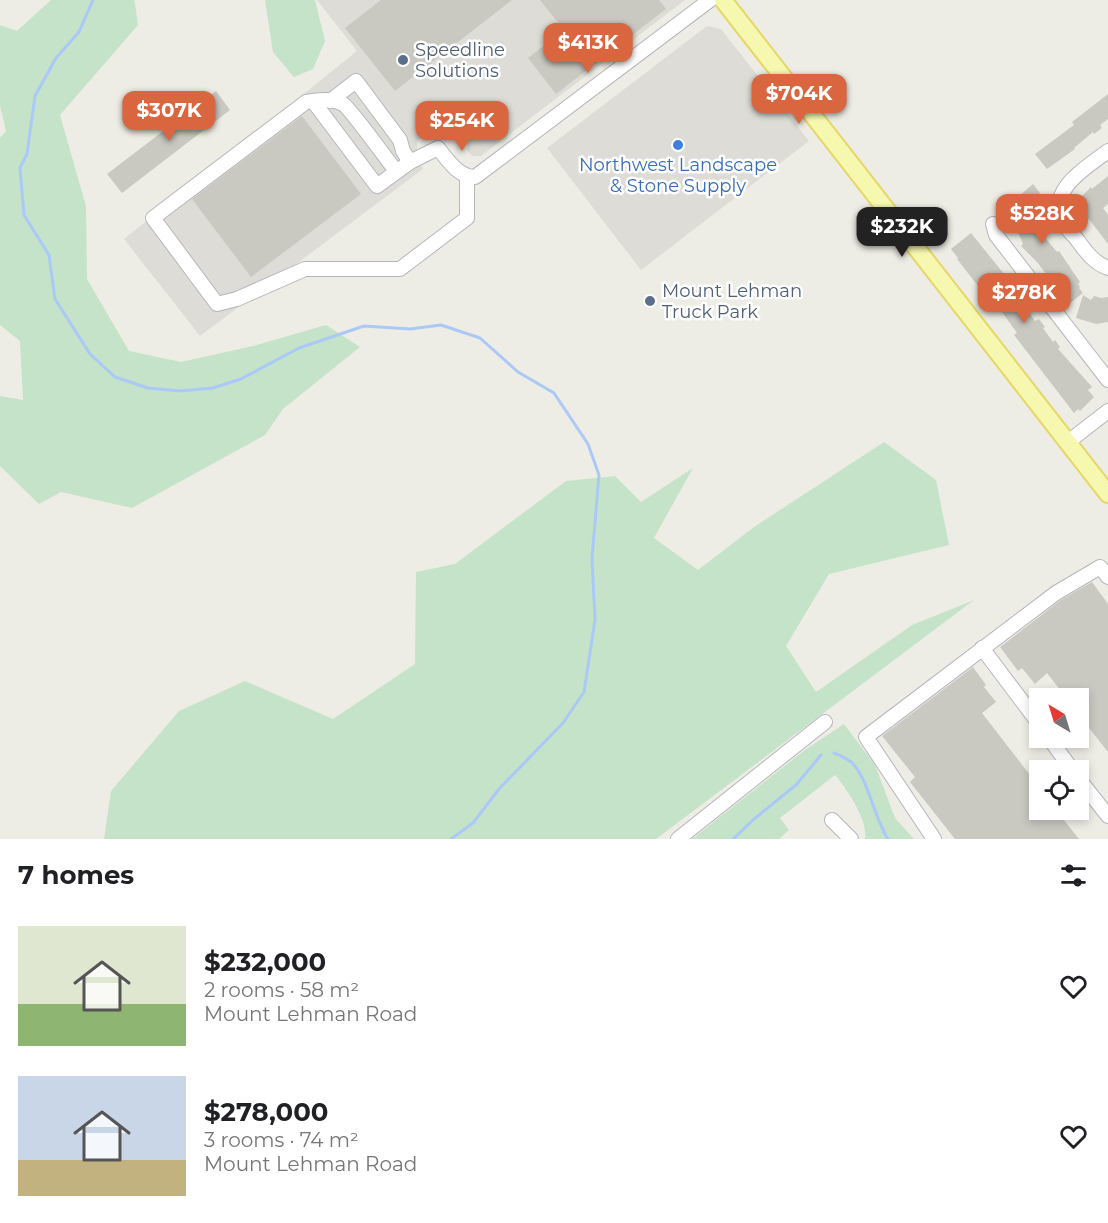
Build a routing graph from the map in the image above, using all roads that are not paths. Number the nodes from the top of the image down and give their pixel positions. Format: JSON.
{"nodes":[{"id":1,"x":710,"y":0,"type":"edge"},
{"id":2,"x":723,"y":0,"type":"edge"},
{"id":3,"x":313,"y":101,"type":"junction"},
{"id":4,"x":330,"y":101,"type":"junction"},
{"id":5,"x":1108,"y":151,"type":"edge"},
{"id":6,"x":410,"y":162,"type":"junction"},
{"id":7,"x":396,"y":171,"type":"junction"},
{"id":8,"x":467,"y":177,"type":"junction"},
{"id":9,"x":993,"y":224,"type":"dead end"},
{"id":10,"x":1108,"y":268,"type":"edge"},
{"id":11,"x":1108,"y":380,"type":"edge"},
{"id":12,"x":1108,"y":411,"type":"edge"},
{"id":13,"x":1068,"y":442,"type":"junction"},
{"id":14,"x":1108,"y":494,"type":"edge"},
{"id":15,"x":1108,"y":577,"type":"edge"},
{"id":16,"x":982,"y":648,"type":"junction"},
{"id":17,"x":1029,"y":710,"type":"edge"},
{"id":18,"x":825,"y":722,"type":"dead end"},
{"id":19,"x":1089,"y":792,"type":"edge"},
{"id":20,"x":1108,"y":816,"type":"edge"},
{"id":21,"x":832,"y":820,"type":"dead end"},
{"id":22,"x":678,"y":839,"type":"edge"},
{"id":23,"x":851,"y":839,"type":"edge"},
{"id":24,"x":934,"y":839,"type":"edge"}],
"edges":[{"from":1,"to":8,"type":"street"},
{"from":2,"to":13,"type":"main road"},
{"from":3,"to":4,"type":"street"},
{"from":3,"to":7,"type":"street"},
{"from":3,"to":8,"type":"street"},
{"from":4,"to":6,"type":"street"},
{"from":4,"to":7,"type":"street"},
{"from":5,"to":10,"type":"street"},
{"from":6,"to":7,"type":"street"},
{"from":6,"to":8,"type":"street"},
{"from":9,"to":11,"type":"street"},
{"from":12,"to":13,"type":"street"},
{"from":13,"to":14,"type":"main road"},
{"from":15,"to":16,"type":"street"},
{"from":16,"to":17,"type":"street"},
{"from":16,"to":24,"type":"street"},
{"from":18,"to":22,"type":"street"},
{"from":19,"to":20,"type":"street"},
{"from":21,"to":23,"type":"street"}]}
